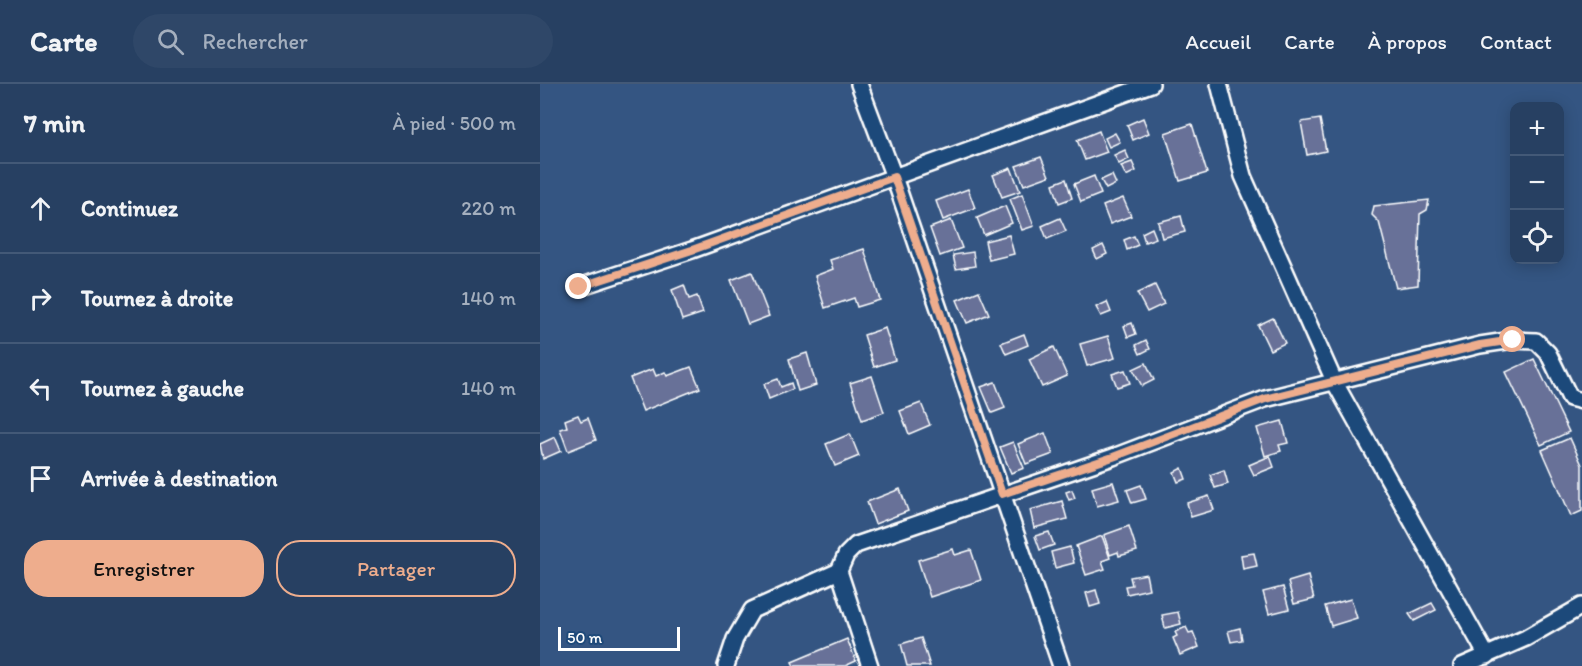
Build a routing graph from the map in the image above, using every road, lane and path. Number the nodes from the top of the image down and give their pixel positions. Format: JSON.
{"nodes":[{"id":1,"x":859,"y":84,"type":"edge"},
{"id":2,"x":1151,"y":84,"type":"edge"},
{"id":3,"x":1219,"y":84,"type":"edge"},
{"id":4,"x":894,"y":177,"type":"junction"},
{"id":5,"x":579,"y":287,"type":"dead end"},
{"id":6,"x":1335,"y":383,"type":"junction"},
{"id":7,"x":1582,"y":401,"type":"edge"},
{"id":8,"x":1002,"y":494,"type":"junction"},
{"id":9,"x":839,"y":571,"type":"junction"},
{"id":10,"x":1582,"y":606,"type":"edge"},
{"id":11,"x":1487,"y":656,"type":"junction"},
{"id":12,"x":726,"y":666,"type":"edge"},
{"id":13,"x":870,"y":666,"type":"edge"},
{"id":14,"x":1061,"y":666,"type":"edge"},
{"id":15,"x":1462,"y":666,"type":"edge"}],
"edges":[{"from":1,"to":4,"type":"street"},
{"from":2,"to":4,"type":"street"},
{"from":3,"to":6,"type":"street"},
{"from":4,"to":5,"type":"street"},
{"from":4,"to":8,"type":"street"},
{"from":6,"to":7,"type":"street"},
{"from":6,"to":8,"type":"street"},
{"from":6,"to":11,"type":"street"},
{"from":8,"to":9,"type":"street"},
{"from":8,"to":14,"type":"street"},
{"from":9,"to":12,"type":"street"},
{"from":9,"to":13,"type":"street"},
{"from":10,"to":11,"type":"street"},
{"from":11,"to":15,"type":"street"}]}
